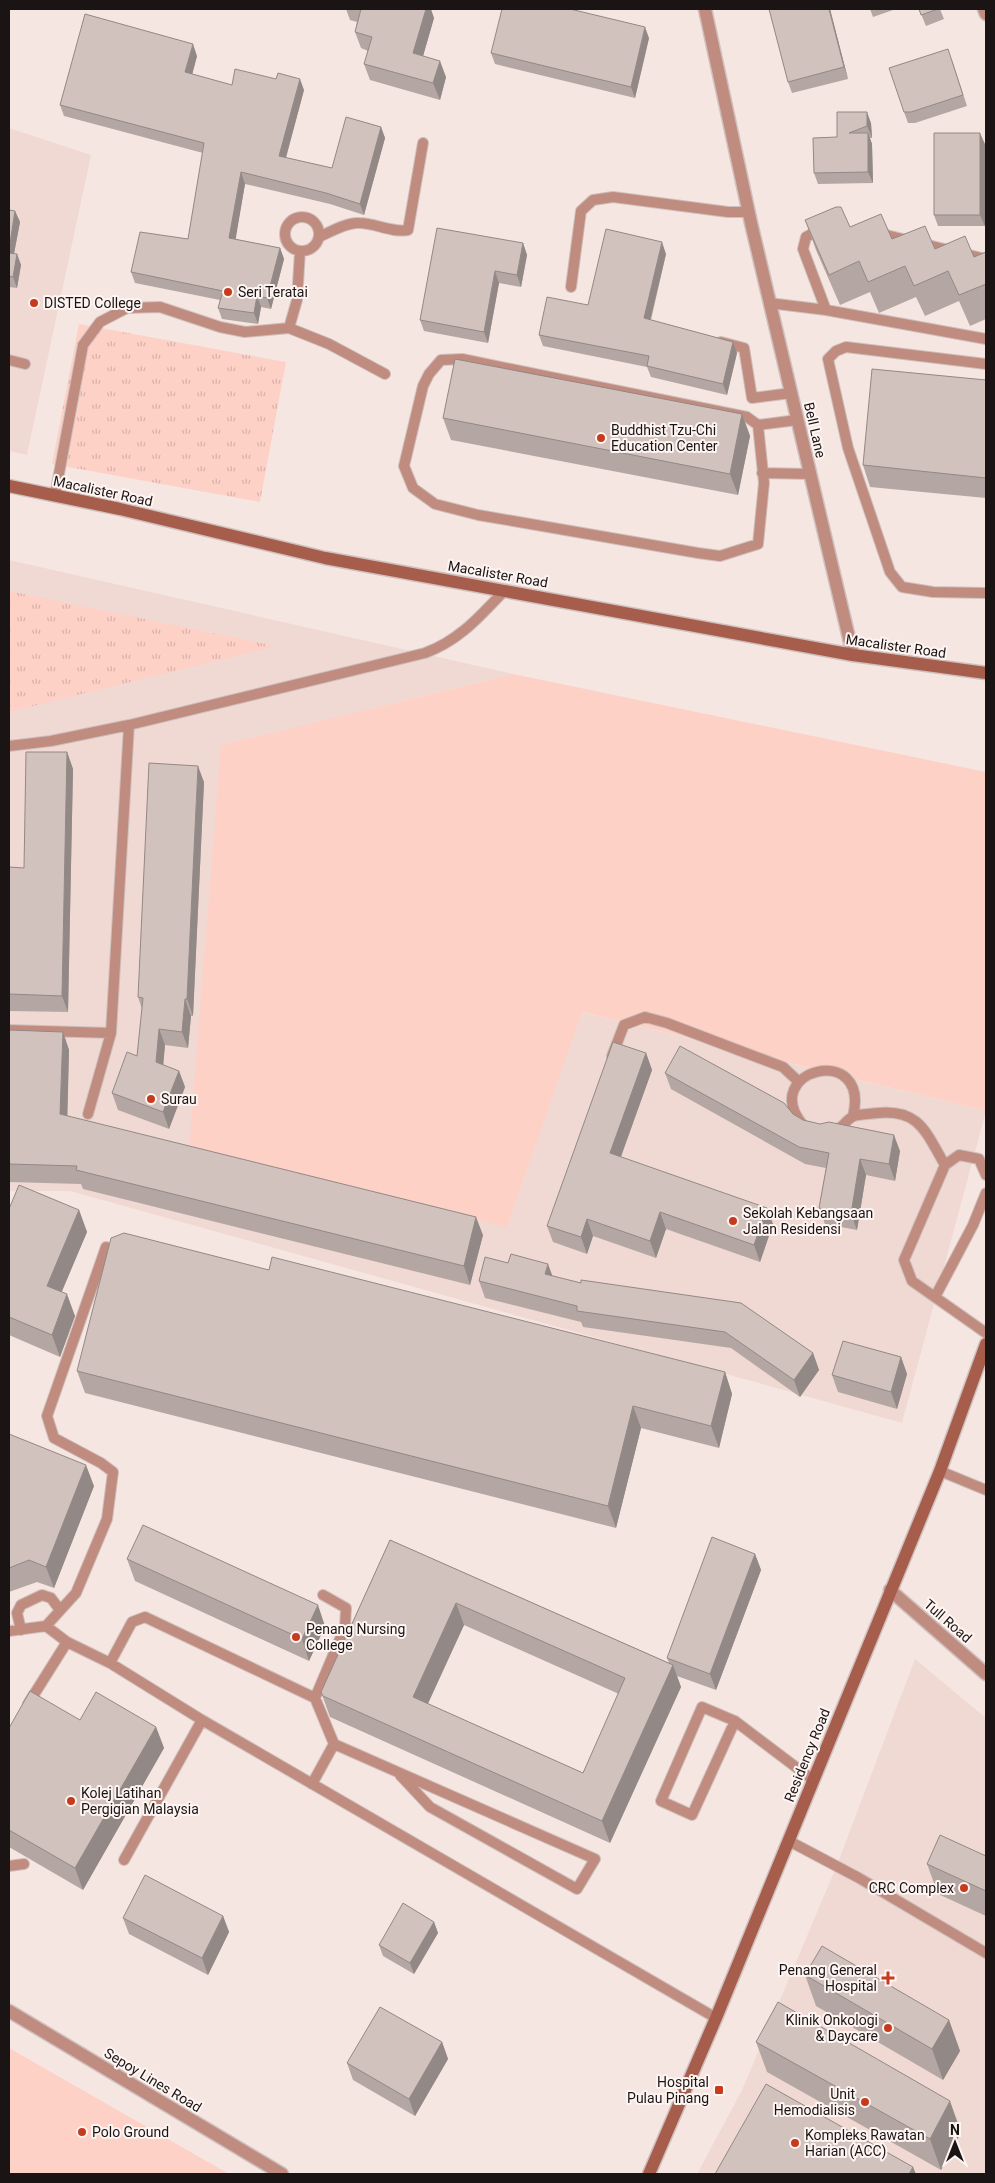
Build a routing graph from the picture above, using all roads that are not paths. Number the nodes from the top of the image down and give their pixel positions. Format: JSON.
{"nodes":[{"id":1,"x":705,"y":9,"type":"edge"},
{"id":2,"x":984,"y":9,"type":"edge"},
{"id":3,"x":986,"y":14,"type":"edge"},
{"id":4,"x":423,"y":143,"type":"dead end"},
{"id":5,"x":748,"y":212,"type":"junction"},
{"id":6,"x":833,"y":231,"type":"edge"},
{"id":7,"x":866,"y":232,"type":"edge"},
{"id":8,"x":319,"y":237,"type":"junction"},
{"id":9,"x":300,"y":251,"type":"junction"},
{"id":10,"x":986,"y":259,"type":"edge"},
{"id":11,"x":571,"y":286,"type":"dead end"},
{"id":12,"x":770,"y":303,"type":"junction"},
{"id":13,"x":826,"y":310,"type":"junction"},
{"id":14,"x":290,"y":328,"type":"junction"},
{"id":15,"x":710,"y":339,"type":"edge"},
{"id":16,"x":986,"y":339,"type":"edge"},
{"id":17,"x":9,"y":360,"type":"edge"},
{"id":18,"x":25,"y":364,"type":"dead end"},
{"id":19,"x":986,"y":364,"type":"edge"},
{"id":20,"x":386,"y":374,"type":"dead end"},
{"id":21,"x":791,"y":393,"type":"junction"},
{"id":22,"x":797,"y":420,"type":"junction"},
{"id":23,"x":758,"y":425,"type":"junction"},
{"id":24,"x":762,"y":473,"type":"junction"},
{"id":25,"x":810,"y":474,"type":"junction"},
{"id":26,"x":9,"y":486,"type":"edge"},
{"id":27,"x":55,"y":495,"type":"junction"},
{"id":28,"x":505,"y":590,"type":"junction"},
{"id":29,"x":986,"y":592,"type":"edge"},
{"id":30,"x":853,"y":655,"type":"junction"},
{"id":31,"x":986,"y":673,"type":"edge"},
{"id":32,"x":130,"y":725,"type":"junction"},
{"id":33,"x":9,"y":746,"type":"edge"},
{"id":34,"x":9,"y":1030,"type":"edge"},
{"id":35,"x":111,"y":1033,"type":"junction"},
{"id":36,"x":609,"y":1064,"type":"edge"},
{"id":37,"x":799,"y":1082,"type":"junction"},
{"id":38,"x":88,"y":1114,"type":"dead end"},
{"id":39,"x":853,"y":1116,"type":"junction"},
{"id":40,"x":945,"y":1165,"type":"junction"},
{"id":41,"x":986,"y":1175,"type":"edge"},
{"id":42,"x":986,"y":1193,"type":"edge"},
{"id":43,"x":106,"y":1247,"type":"dead end"},
{"id":44,"x":935,"y":1297,"type":"junction"},
{"id":45,"x":986,"y":1333,"type":"edge"},
{"id":46,"x":986,"y":1344,"type":"edge"},
{"id":47,"x":940,"y":1470,"type":"junction"},
{"id":48,"x":986,"y":1490,"type":"edge"},
{"id":49,"x":890,"y":1590,"type":"junction"},
{"id":50,"x":322,"y":1595,"type":"dead end"},
{"id":51,"x":60,"y":1610,"type":"junction"},
{"id":52,"x":46,"y":1626,"type":"junction"},
{"id":53,"x":21,"y":1630,"type":"junction"},
{"id":54,"x":9,"y":1631,"type":"edge"},
{"id":55,"x":67,"y":1642,"type":"junction"},
{"id":56,"x":110,"y":1663,"type":"junction"},
{"id":57,"x":986,"y":1674,"type":"edge"},
{"id":58,"x":315,"y":1698,"type":"junction"},
{"id":59,"x":21,"y":1716,"type":"edge"},
{"id":60,"x":202,"y":1720,"type":"junction"},
{"id":61,"x":735,"y":1721,"type":"junction"},
{"id":62,"x":334,"y":1744,"type":"junction"},
{"id":63,"x":400,"y":1775,"type":"junction"},
{"id":64,"x":813,"y":1780,"type":"junction"},
{"id":65,"x":312,"y":1784,"type":"junction"},
{"id":66,"x":789,"y":1841,"type":"junction"},
{"id":67,"x":124,"y":1860,"type":"dead end"},
{"id":68,"x":24,"y":1864,"type":"dead end"},
{"id":69,"x":9,"y":1866,"type":"edge"},
{"id":70,"x":984,"y":1950,"type":"edge"},
{"id":71,"x":9,"y":2011,"type":"edge"},
{"id":72,"x":716,"y":2018,"type":"junction"},
{"id":73,"x":282,"y":2174,"type":"edge"},
{"id":74,"x":649,"y":2174,"type":"edge"}],
"edges":[{"from":1,"to":5,"type":"street","name":"Bell Lane"},
{"from":2,"to":3,"type":"street"},
{"from":4,"to":8,"type":"lane"},
{"from":5,"to":11,"type":"lane"},
{"from":5,"to":12,"type":"street","name":"Bell Lane"},
{"from":6,"to":13,"type":"lane"},
{"from":7,"to":10,"type":"lane"},
{"from":8,"to":9,"type":"lane"},
{"from":8,"to":9,"type":"lane"},
{"from":9,"to":14,"type":"lane"},
{"from":12,"to":13,"type":"lane"},
{"from":12,"to":21,"type":"street","name":"Bell Lane"},
{"from":13,"to":16,"type":"lane"},
{"from":14,"to":20,"type":"lane"},
{"from":14,"to":27,"type":"lane"},
{"from":15,"to":21,"type":"lane"},
{"from":17,"to":18,"type":"lane"},
{"from":19,"to":29,"type":"lane"},
{"from":21,"to":22,"type":"street","name":"Bell Lane"},
{"from":22,"to":23,"type":"lane"},
{"from":22,"to":25,"type":"street","name":"Bell Lane"},
{"from":23,"to":24,"type":"lane"},
{"from":23,"to":24,"type":"lane"},
{"from":24,"to":25,"type":"lane"},
{"from":25,"to":30,"type":"street","name":"Bell Lane"},
{"from":26,"to":27,"type":"main road","name":"Macalister Road"},
{"from":27,"to":28,"type":"main road","name":"Macalister Road"},
{"from":28,"to":30,"type":"main road","name":"Macalister Road"},
{"from":28,"to":32,"type":"lane"},
{"from":30,"to":31,"type":"main road","name":"Macalister Road"},
{"from":32,"to":33,"type":"lane"},
{"from":32,"to":35,"type":"lane"},
{"from":34,"to":35,"type":"lane"},
{"from":35,"to":38,"type":"lane"},
{"from":36,"to":37,"type":"lane"},
{"from":37,"to":39,"type":"lane"},
{"from":37,"to":39,"type":"lane"},
{"from":39,"to":40,"type":"lane"},
{"from":40,"to":41,"type":"lane"},
{"from":40,"to":44,"type":"lane"},
{"from":42,"to":44,"type":"lane"},
{"from":43,"to":51,"type":"lane"},
{"from":44,"to":45,"type":"lane"},
{"from":46,"to":47,"type":"main road","name":"Residency Road"},
{"from":47,"to":48,"type":"lane"},
{"from":47,"to":49,"type":"main road","name":"Residency Road"},
{"from":49,"to":57,"type":"street","name":"Tull Road"},
{"from":49,"to":64,"type":"main road","name":"Residency Road"},
{"from":50,"to":58,"type":"lane"},
{"from":51,"to":52,"type":"lane"},
{"from":51,"to":53,"type":"lane"},
{"from":52,"to":53,"type":"lane"},
{"from":52,"to":55,"type":"lane"},
{"from":53,"to":54,"type":"lane"},
{"from":55,"to":56,"type":"lane"},
{"from":55,"to":59,"type":"lane"},
{"from":56,"to":58,"type":"lane"},
{"from":56,"to":60,"type":"lane"},
{"from":58,"to":62,"type":"lane"},
{"from":60,"to":65,"type":"lane"},
{"from":60,"to":67,"type":"lane"},
{"from":61,"to":61,"type":"lane"},
{"from":61,"to":64,"type":"lane"},
{"from":62,"to":63,"type":"lane"},
{"from":62,"to":65,"type":"lane"},
{"from":63,"to":63,"type":"lane"},
{"from":64,"to":66,"type":"main road","name":"Residency Road"},
{"from":65,"to":72,"type":"lane"},
{"from":66,"to":70,"type":"lane"},
{"from":66,"to":72,"type":"main road","name":"Residency Road"},
{"from":68,"to":69,"type":"lane"},
{"from":71,"to":73,"type":"street","name":"Sepoy Lines Road"},
{"from":72,"to":74,"type":"main road","name":"Residency Road"}]}
